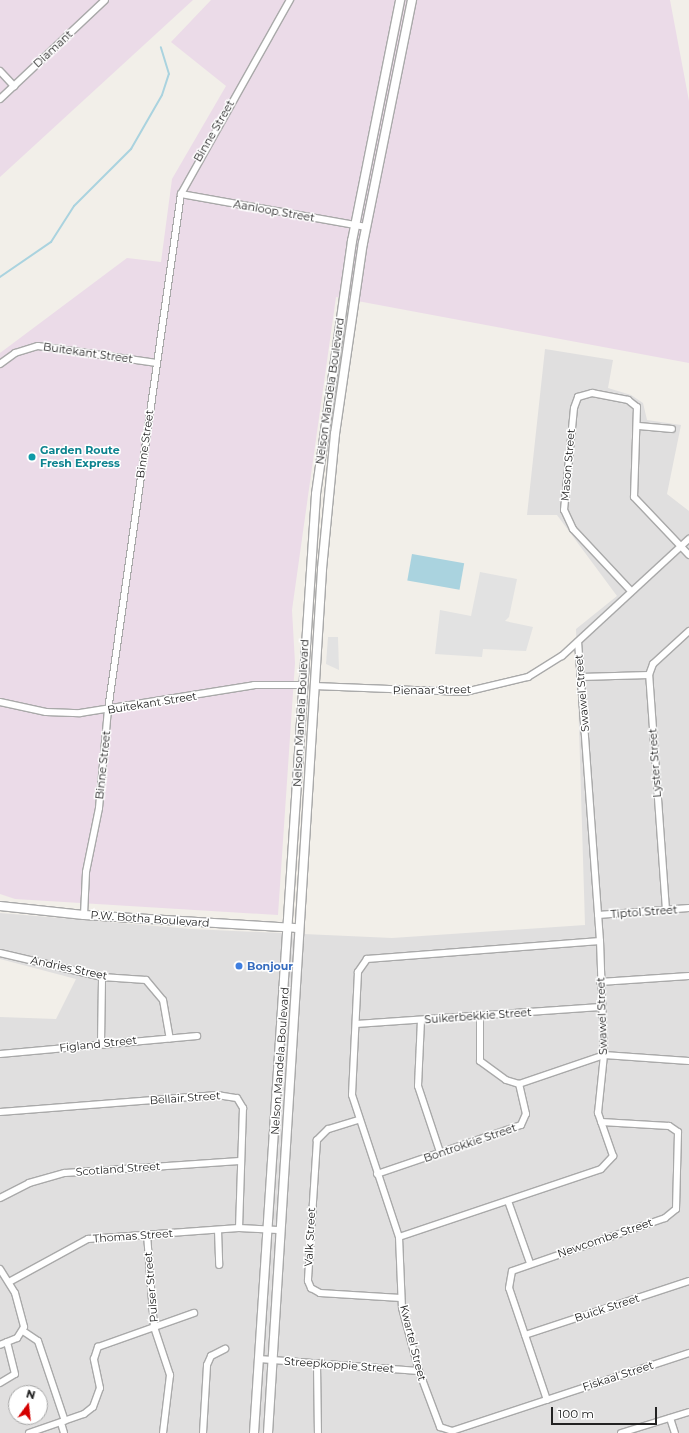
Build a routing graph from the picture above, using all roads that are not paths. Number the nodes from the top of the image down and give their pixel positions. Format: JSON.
{"nodes":[{"id":1,"x":105,"y":0,"type":"edge"},
{"id":2,"x":290,"y":0,"type":"edge"},
{"id":3,"x":400,"y":0,"type":"edge"},
{"id":4,"x":412,"y":0,"type":"edge"},
{"id":5,"x":0,"y":71,"type":"edge"},
{"id":6,"x":14,"y":86,"type":"junction"},
{"id":7,"x":0,"y":99,"type":"edge"},
{"id":8,"x":181,"y":194,"type":"junction"},
{"id":9,"x":355,"y":225,"type":"junction"},
{"id":10,"x":366,"y":227,"type":"junction"},
{"id":11,"x":157,"y":363,"type":"junction"},
{"id":12,"x":0,"y":364,"type":"edge"},
{"id":13,"x":638,"y":426,"type":"junction"},
{"id":14,"x":672,"y":429,"type":"dead end"},
{"id":15,"x":689,"y":539,"type":"edge"},
{"id":16,"x":681,"y":546,"type":"junction"},
{"id":17,"x":689,"y":555,"type":"edge"},
{"id":18,"x":631,"y":591,"type":"junction"},
{"id":19,"x":688,"y":634,"type":"edge"},
{"id":20,"x":578,"y":642,"type":"junction"},
{"id":21,"x":649,"y":675,"type":"junction"},
{"id":22,"x":581,"y":677,"type":"junction"},
{"id":23,"x":304,"y":685,"type":"junction"},
{"id":24,"x":314,"y":686,"type":"junction"},
{"id":25,"x":0,"y":702,"type":"edge"},
{"id":26,"x":108,"y":710,"type":"junction"},
{"id":27,"x":296,"y":808,"type":"junction"},
{"id":28,"x":307,"y":809,"type":"junction"},
{"id":29,"x":0,"y":906,"type":"edge"},
{"id":30,"x":689,"y":908,"type":"edge"},
{"id":31,"x":666,"y":910,"type":"junction"},
{"id":32,"x":84,"y":915,"type":"junction"},
{"id":33,"x":598,"y":915,"type":"junction"},
{"id":34,"x":290,"y":928,"type":"junction"},
{"id":35,"x":300,"y":928,"type":"junction"},
{"id":36,"x":600,"y":941,"type":"junction"},
{"id":37,"x":0,"y":952,"type":"edge"},
{"id":38,"x":689,"y":976,"type":"edge"},
{"id":39,"x":102,"y":977,"type":"junction"},
{"id":40,"x":600,"y":982,"type":"junction"},
{"id":41,"x":600,"y":1007,"type":"junction"},
{"id":42,"x":480,"y":1016,"type":"junction"},
{"id":43,"x":421,"y":1020,"type":"junction"},
{"id":44,"x":356,"y":1024,"type":"junction"},
{"id":45,"x":282,"y":1032,"type":"junction"},
{"id":46,"x":292,"y":1033,"type":"junction"},
{"id":47,"x":197,"y":1036,"type":"dead end"},
{"id":48,"x":170,"y":1038,"type":"junction"},
{"id":49,"x":101,"y":1043,"type":"junction"},
{"id":50,"x":0,"y":1054,"type":"edge"},
{"id":51,"x":604,"y":1055,"type":"junction"},
{"id":52,"x":689,"y":1061,"type":"edge"},
{"id":53,"x":519,"y":1084,"type":"junction"},
{"id":54,"x":277,"y":1108,"type":"junction"},
{"id":55,"x":287,"y":1108,"type":"junction"},
{"id":56,"x":0,"y":1112,"type":"edge"},
{"id":57,"x":358,"y":1120,"type":"junction"},
{"id":58,"x":601,"y":1122,"type":"junction"},
{"id":59,"x":440,"y":1152,"type":"junction"},
{"id":60,"x":240,"y":1161,"type":"junction"},
{"id":61,"x":377,"y":1174,"type":"junction"},
{"id":62,"x":0,"y":1198,"type":"edge"},
{"id":63,"x":508,"y":1201,"type":"junction"},
{"id":64,"x":239,"y":1228,"type":"junction"},
{"id":65,"x":268,"y":1229,"type":"junction"},
{"id":66,"x":218,"y":1230,"type":"junction"},
{"id":67,"x":278,"y":1230,"type":"junction"},
{"id":68,"x":147,"y":1234,"type":"junction"},
{"id":69,"x":398,"y":1237,"type":"junction"},
{"id":70,"x":530,"y":1263,"type":"junction"},
{"id":71,"x":219,"y":1265,"type":"dead end"},
{"id":72,"x":0,"y":1269,"type":"edge"},
{"id":73,"x":689,"y":1281,"type":"edge"},
{"id":74,"x":9,"y":1282,"type":"junction"},
{"id":75,"x":401,"y":1298,"type":"junction"},
{"id":76,"x":194,"y":1313,"type":"dead end"},
{"id":77,"x":154,"y":1327,"type":"junction"},
{"id":78,"x":23,"y":1331,"type":"junction"},
{"id":79,"x":525,"y":1336,"type":"junction"},
{"id":80,"x":8,"y":1342,"type":"junction"},
{"id":81,"x":0,"y":1345,"type":"edge"},
{"id":82,"x":225,"y":1350,"type":"dead end"},
{"id":83,"x":689,"y":1353,"type":"edge"},
{"id":84,"x":259,"y":1359,"type":"junction"},
{"id":85,"x":272,"y":1360,"type":"junction"},
{"id":86,"x":317,"y":1364,"type":"junction"},
{"id":87,"x":419,"y":1371,"type":"junction"},
{"id":88,"x":0,"y":1383,"type":"edge"},
{"id":89,"x":547,"y":1400,"type":"junction"},
{"id":90,"x":689,"y":1412,"type":"edge"},
{"id":91,"x":670,"y":1418,"type":"junction"},
{"id":92,"x":63,"y":1422,"type":"junction"},
{"id":93,"x":436,"y":1422,"type":"joint"},
{"id":94,"x":29,"y":1433,"type":"edge"},
{"id":95,"x":64,"y":1433,"type":"edge"},
{"id":96,"x":163,"y":1433,"type":"edge"},
{"id":97,"x":203,"y":1433,"type":"edge"},
{"id":98,"x":254,"y":1433,"type":"edge"},
{"id":99,"x":268,"y":1433,"type":"edge"},
{"id":100,"x":318,"y":1433,"type":"edge"},
{"id":101,"x":621,"y":1433,"type":"edge"},
{"id":102,"x":674,"y":1433,"type":"edge"}],
"edges":[{"from":1,"to":6,"type":"street","name":"Diamant"},
{"from":2,"to":8,"type":"street","name":"Binne Street"},
{"from":3,"to":9,"type":"street","name":"Nelson Mandela Boulevard"},
{"from":4,"to":10,"type":"street","name":"Nelson Mandela Boulevard"},
{"from":5,"to":6,"type":"street"},
{"from":6,"to":7,"type":"street","name":"Diamant"},
{"from":8,"to":9,"type":"street","name":"Aanloop Street"},
{"from":8,"to":11,"type":"street","name":"Binne Street"},
{"from":9,"to":10,"type":"street","name":"Aanloop Street"},
{"from":9,"to":23,"type":"street","name":"Nelson Mandela Boulevard"},
{"from":10,"to":24,"type":"street","name":"Nelson Mandela Boulevard"},
{"from":11,"to":12,"type":"street","name":"Buitekant Street"},
{"from":11,"to":26,"type":"street","name":"Binne Street"},
{"from":13,"to":14,"type":"street"},
{"from":13,"to":16,"type":"street"},
{"from":13,"to":18,"type":"street","name":"Mason Street"},
{"from":15,"to":16,"type":"street","name":"Pienaar Street"},
{"from":16,"to":17,"type":"street"},
{"from":16,"to":18,"type":"street","name":"Pienaar Street"},
{"from":18,"to":20,"type":"street","name":"Pienaar Street"},
{"from":19,"to":21,"type":"street"},
{"from":20,"to":22,"type":"street","name":"Swawel Street"},
{"from":20,"to":24,"type":"street","name":"Pienaar Street"},
{"from":21,"to":22,"type":"street"},
{"from":21,"to":31,"type":"street","name":"Lyster Street"},
{"from":22,"to":33,"type":"street","name":"Swawel Street"},
{"from":23,"to":24,"type":"street"},
{"from":23,"to":26,"type":"street","name":"Buitekant Street"},
{"from":23,"to":27,"type":"street","name":"Nelson Mandela Boulevard"},
{"from":24,"to":28,"type":"street","name":"Nelson Mandela Boulevard"},
{"from":25,"to":26,"type":"street","name":"Buitekant Street"},
{"from":26,"to":32,"type":"street","name":"Binne Street"},
{"from":27,"to":28,"type":"street"},
{"from":27,"to":34,"type":"street","name":"Nelson Mandela Boulevard"},
{"from":28,"to":35,"type":"street","name":"Nelson Mandela Boulevard"},
{"from":29,"to":32,"type":"street","name":"P.W. Botha Boulevard"},
{"from":30,"to":31,"type":"street","name":"Tiptol Street"},
{"from":31,"to":33,"type":"street","name":"Tiptol Street"},
{"from":32,"to":34,"type":"street","name":"P.W. Botha Boulevard"},
{"from":33,"to":36,"type":"street","name":"Swawel Street"},
{"from":34,"to":35,"type":"street","name":"P.W. Botha Boulevard"},
{"from":34,"to":45,"type":"street","name":"Nelson Mandela Boulevard"},
{"from":35,"to":46,"type":"street","name":"Nelson Mandela Boulevard"},
{"from":36,"to":40,"type":"street","name":"Swawel Street"},
{"from":36,"to":44,"type":"street","name":"Kwartel Street"},
{"from":37,"to":39,"type":"street","name":"Andries Street"},
{"from":38,"to":40,"type":"street"},
{"from":39,"to":48,"type":"street","name":"Andries Street"},
{"from":39,"to":49,"type":"street"},
{"from":40,"to":41,"type":"street","name":"Swawel Street"},
{"from":41,"to":42,"type":"street","name":"Suikerbekkie Street"},
{"from":41,"to":51,"type":"street","name":"Swawel Street"},
{"from":42,"to":43,"type":"street","name":"Suikerbekkie Street"},
{"from":42,"to":53,"type":"street"},
{"from":43,"to":44,"type":"street","name":"Suikerbekkie Street"},
{"from":43,"to":59,"type":"street"},
{"from":44,"to":57,"type":"street","name":"Kwartel Street"},
{"from":45,"to":46,"type":"street"},
{"from":45,"to":54,"type":"street","name":"Nelson Mandela Boulevard"},
{"from":46,"to":55,"type":"street","name":"Nelson Mandela Boulevard"},
{"from":47,"to":48,"type":"street","name":"Figland Street"},
{"from":48,"to":49,"type":"street","name":"Figland Street"},
{"from":49,"to":50,"type":"street","name":"Figland Street"},
{"from":51,"to":52,"type":"street"},
{"from":51,"to":53,"type":"street"},
{"from":51,"to":58,"type":"street","name":"Swawel Street"},
{"from":53,"to":59,"type":"street","name":"Bontrokkie Street"},
{"from":54,"to":55,"type":"street"},
{"from":54,"to":65,"type":"street","name":"Nelson Mandela Boulevard"},
{"from":55,"to":67,"type":"street","name":"Nelson Mandela Boulevard"},
{"from":56,"to":60,"type":"street","name":"Bellair Street"},
{"from":57,"to":61,"type":"street","name":"Kwartel Street"},
{"from":57,"to":75,"type":"street","name":"Valk Street"},
{"from":58,"to":63,"type":"street","name":"Swawel Street"},
{"from":58,"to":70,"type":"street","name":"Newcombe Street"},
{"from":59,"to":61,"type":"street","name":"Bontrokkie Street"},
{"from":60,"to":62,"type":"street","name":"Scotland Street"},
{"from":60,"to":64,"type":"street","name":"Bellair Street"},
{"from":61,"to":69,"type":"street","name":"Kwartel Street"},
{"from":63,"to":69,"type":"street","name":"Swawel Street"},
{"from":63,"to":70,"type":"street"},
{"from":64,"to":65,"type":"street","name":"Thomas Street"},
{"from":64,"to":66,"type":"street","name":"Thomas Street"},
{"from":65,"to":67,"type":"street","name":"Thomas Street"},
{"from":65,"to":84,"type":"street","name":"Nelson Mandela Boulevard"},
{"from":66,"to":68,"type":"street","name":"Thomas Street"},
{"from":66,"to":71,"type":"street"},
{"from":67,"to":85,"type":"street","name":"Nelson Mandela Boulevard"},
{"from":68,"to":74,"type":"street","name":"Thomas Street"},
{"from":68,"to":77,"type":"street","name":"Pulser Street"},
{"from":69,"to":75,"type":"street","name":"Kwartel Street"},
{"from":70,"to":79,"type":"street","name":"Newcombe Street"},
{"from":72,"to":74,"type":"street"},
{"from":73,"to":79,"type":"street","name":"Buick Street"},
{"from":74,"to":78,"type":"street"},
{"from":75,"to":87,"type":"street","name":"Kwartel Street"},
{"from":76,"to":77,"type":"street"},
{"from":77,"to":92,"type":"street"},
{"from":77,"to":96,"type":"street","name":"Pulser Street"},
{"from":78,"to":80,"type":"street"},
{"from":78,"to":92,"type":"street"},
{"from":79,"to":89,"type":"street","name":"Newcombe Street"},
{"from":80,"to":81,"type":"street"},
{"from":80,"to":88,"type":"street"},
{"from":82,"to":97,"type":"street"},
{"from":83,"to":89,"type":"street","name":"Fiskaal Street"},
{"from":84,"to":85,"type":"street","name":"Streepkoppie Street"},
{"from":84,"to":98,"type":"street","name":"Nelson Mandela Boulevard"},
{"from":85,"to":86,"type":"street","name":"Streepkoppie Street"},
{"from":85,"to":99,"type":"street","name":"Nelson Mandela Boulevard"},
{"from":86,"to":87,"type":"street","name":"Streepkoppie Street"},
{"from":86,"to":100,"type":"street"},
{"from":87,"to":93,"type":"street","name":"Kwartel Street"},
{"from":89,"to":93,"type":"street","name":"Fiskaal Street"},
{"from":90,"to":91,"type":"street"},
{"from":91,"to":101,"type":"street"},
{"from":91,"to":102,"type":"street"},
{"from":92,"to":94,"type":"street"},
{"from":92,"to":95,"type":"street"}]}
